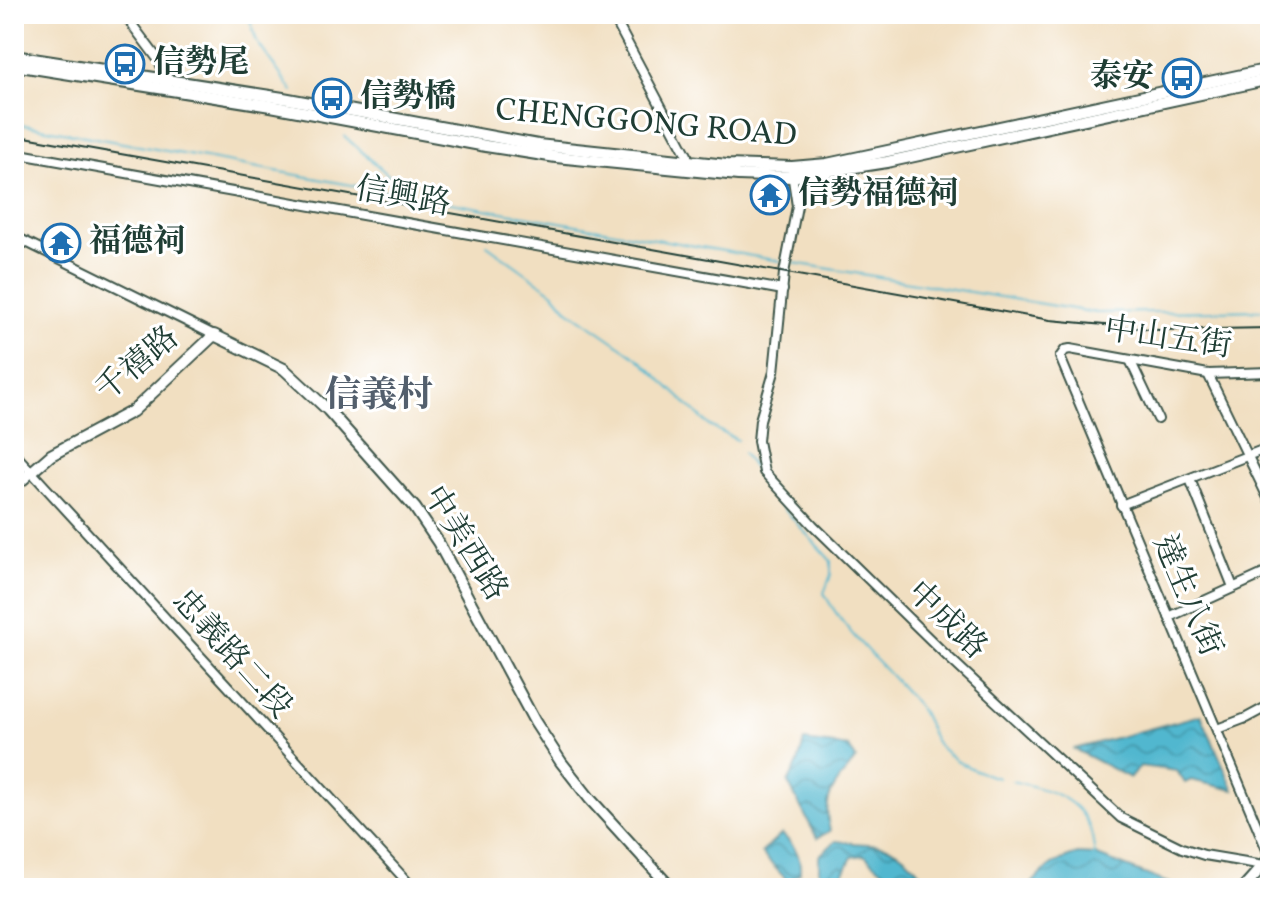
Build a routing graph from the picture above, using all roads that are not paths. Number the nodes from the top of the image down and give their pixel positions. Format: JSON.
{"nodes":[{"id":1,"x":124,"y":14,"type":"edge"},
{"id":2,"x":612,"y":14,"type":"edge"},
{"id":3,"x":14,"y":56,"type":"edge"},
{"id":4,"x":14,"y":65,"type":"edge"},
{"id":5,"x":1270,"y":69,"type":"edge"},
{"id":6,"x":1270,"y":79,"type":"edge"},
{"id":7,"x":166,"y":84,"type":"junction"},
{"id":8,"x":14,"y":153,"type":"edge"},
{"id":9,"x":687,"y":165,"type":"junction"},
{"id":10,"x":792,"y":172,"type":"junction"},
{"id":11,"x":14,"y":236,"type":"edge"},
{"id":12,"x":783,"y":290,"type":"junction"},
{"id":13,"x":214,"y":335,"type":"junction"},
{"id":14,"x":1061,"y":354,"type":"joint"},
{"id":15,"x":1130,"y":360,"type":"junction"},
{"id":16,"x":1270,"y":372,"type":"edge"},
{"id":17,"x":1208,"y":374,"type":"junction"},
{"id":18,"x":1158,"y":419,"type":"dead end"},
{"id":19,"x":1270,"y":447,"type":"edge"},
{"id":20,"x":14,"y":453,"type":"edge"},
{"id":21,"x":1247,"y":457,"type":"junction"},
{"id":22,"x":32,"y":472,"type":"junction"},
{"id":23,"x":1190,"y":479,"type":"junction"},
{"id":24,"x":14,"y":487,"type":"edge"},
{"id":25,"x":1270,"y":502,"type":"edge"},
{"id":26,"x":1121,"y":505,"type":"junction"},
{"id":27,"x":1270,"y":571,"type":"edge"},
{"id":28,"x":1233,"y":587,"type":"junction"},
{"id":29,"x":1169,"y":617,"type":"junction"},
{"id":30,"x":1270,"y":705,"type":"edge"},
{"id":31,"x":1217,"y":729,"type":"junction"},
{"id":32,"x":1269,"y":864,"type":"edge"},
{"id":33,"x":413,"y":888,"type":"edge"},
{"id":34,"x":671,"y":888,"type":"edge"},
{"id":35,"x":1243,"y":888,"type":"edge"},
{"id":36,"x":1259,"y":888,"type":"edge"}],
"edges":[{"from":1,"to":7,"type":"street"},
{"from":2,"to":9,"type":"street"},
{"from":3,"to":7,"type":"street","name":"CHENGGONG ROAD"},
{"from":4,"to":7,"type":"street","name":"CHENGGONG ROAD"},
{"from":5,"to":10,"type":"street","name":"CHENGGONG ROAD"},
{"from":6,"to":10,"type":"street","name":"CHENGGONG ROAD"},
{"from":7,"to":9,"type":"street","name":"CHENGGONG ROAD"},
{"from":8,"to":12,"type":"street","name":"信興路"},
{"from":9,"to":10,"type":"street","name":"CHENGGONG ROAD"},
{"from":10,"to":12,"type":"street","name":"中成路"},
{"from":11,"to":13,"type":"street","name":"中美西路"},
{"from":12,"to":32,"type":"street","name":"中成路"},
{"from":13,"to":22,"type":"street","name":"千禧路"},
{"from":13,"to":34,"type":"street","name":"中美西路"},
{"from":14,"to":15,"type":"street","name":"中山五街"},
{"from":14,"to":26,"type":"street","name":"達生八街"},
{"from":15,"to":17,"type":"street","name":"中山五街"},
{"from":15,"to":18,"type":"street"},
{"from":16,"to":17,"type":"street","name":"中山五街"},
{"from":17,"to":21,"type":"street"},
{"from":19,"to":21,"type":"street"},
{"from":20,"to":22,"type":"street","name":"忠義路二段"},
{"from":21,"to":23,"type":"street"},
{"from":21,"to":25,"type":"street"},
{"from":22,"to":24,"type":"street","name":"千禧路"},
{"from":22,"to":33,"type":"street","name":"忠義路二段"},
{"from":23,"to":26,"type":"street"},
{"from":23,"to":28,"type":"street"},
{"from":26,"to":29,"type":"street","name":"達生八街"},
{"from":27,"to":28,"type":"street"},
{"from":28,"to":29,"type":"street"},
{"from":29,"to":31,"type":"street","name":"達生八街"},
{"from":30,"to":31,"type":"street"},
{"from":31,"to":32,"type":"street","name":"達生八街"},
{"from":32,"to":35,"type":"street"},
{"from":32,"to":36,"type":"street"}]}
